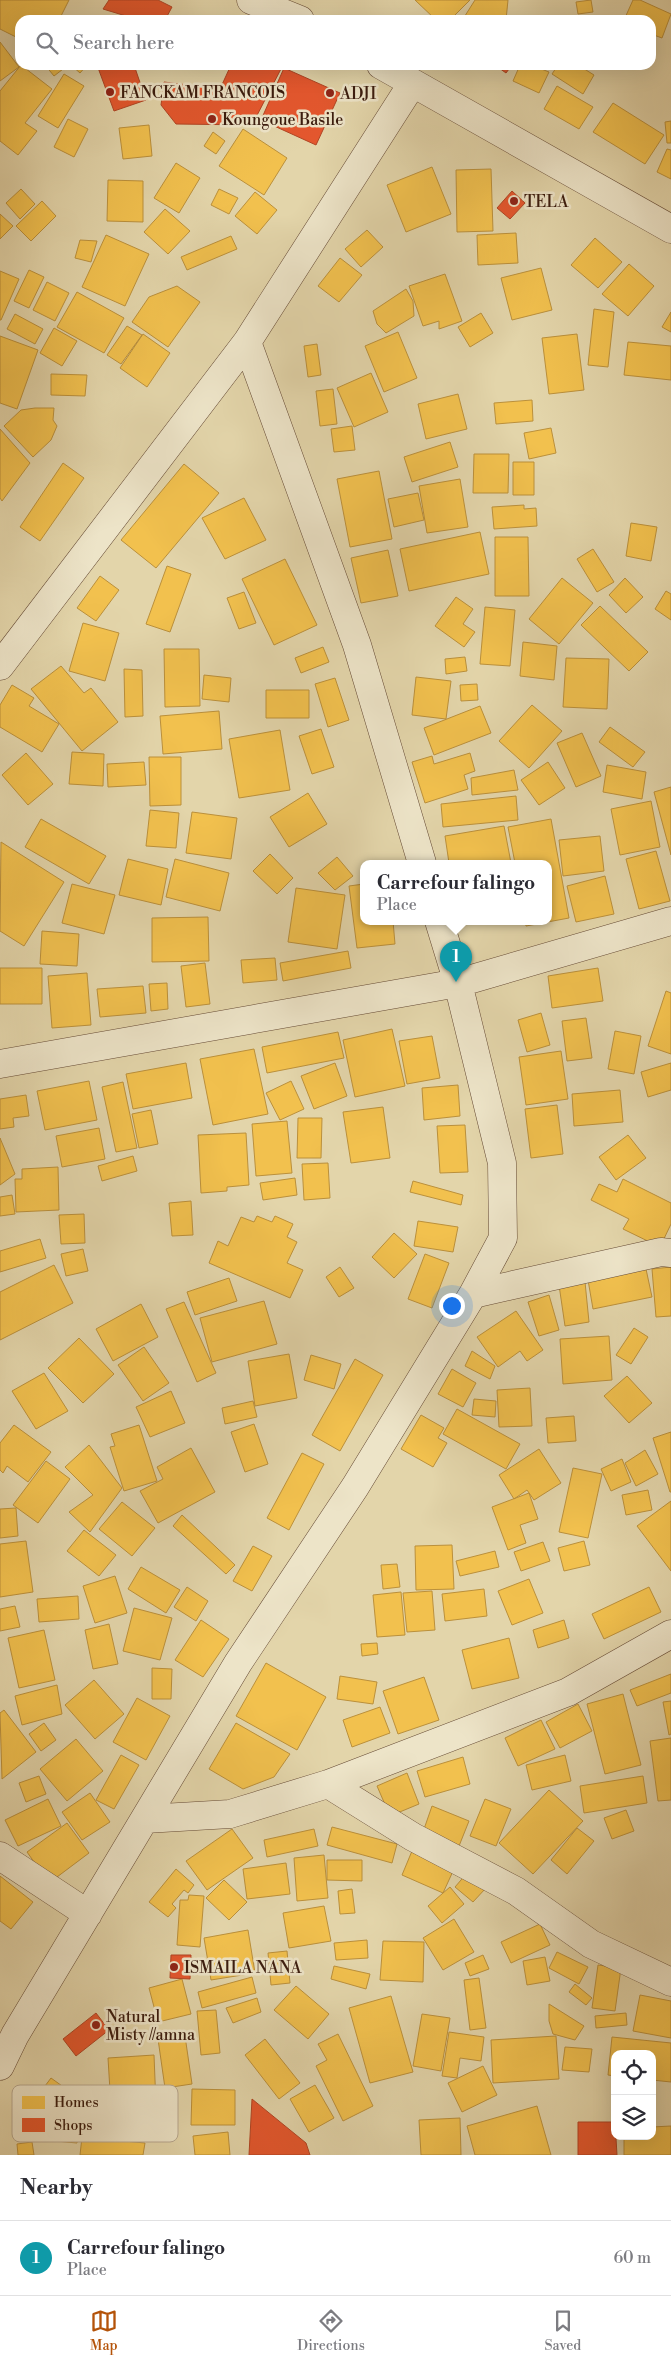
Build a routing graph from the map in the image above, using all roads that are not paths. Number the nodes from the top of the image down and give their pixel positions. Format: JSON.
{"nodes":[{"id":1,"x":252,"y":0,"type":"edge"},
{"id":2,"x":311,"y":0,"type":"edge"},
{"id":3,"x":288,"y":15,"type":"edge"},
{"id":4,"x":313,"y":15,"type":"edge"},
{"id":5,"x":389,"y":70,"type":"edge"},
{"id":6,"x":412,"y":84,"type":"junction"},
{"id":7,"x":671,"y":230,"type":"edge"},
{"id":8,"x":248,"y":342,"type":"junction"},
{"id":9,"x":0,"y":666,"type":"edge"},
{"id":10,"x":421,"y":860,"type":"edge"},
{"id":11,"x":671,"y":921,"type":"edge"},
{"id":12,"x":440,"y":925,"type":"edge"},
{"id":13,"x":458,"y":983,"type":"junction"},
{"id":14,"x":0,"y":1064,"type":"edge"},
{"id":15,"x":671,"y":1253,"type":"edge"},
{"id":16,"x":473,"y":1294,"type":"junction"},
{"id":17,"x":671,"y":1634,"type":"edge"},
{"id":18,"x":328,"y":1784,"type":"junction"},
{"id":19,"x":145,"y":1819,"type":"junction"},
{"id":20,"x":0,"y":1856,"type":"edge"},
{"id":21,"x":88,"y":1914,"type":"junction"},
{"id":22,"x":671,"y":1982,"type":"edge"},
{"id":23,"x":0,"y":2066,"type":"edge"}],
"edges":[{"from":1,"to":3,"type":"street"},
{"from":2,"to":4,"type":"street"},
{"from":5,"to":6,"type":"street"},
{"from":6,"to":7,"type":"street"},
{"from":6,"to":8,"type":"street"},
{"from":8,"to":9,"type":"street"},
{"from":8,"to":10,"type":"street"},
{"from":11,"to":13,"type":"street"},
{"from":12,"to":13,"type":"street"},
{"from":13,"to":14,"type":"street"},
{"from":13,"to":16,"type":"street"},
{"from":15,"to":16,"type":"street"},
{"from":16,"to":19,"type":"street"},
{"from":17,"to":18,"type":"street"},
{"from":18,"to":19,"type":"street"},
{"from":18,"to":22,"type":"street"},
{"from":19,"to":21,"type":"street"},
{"from":20,"to":21,"type":"street"},
{"from":21,"to":23,"type":"street"}]}
